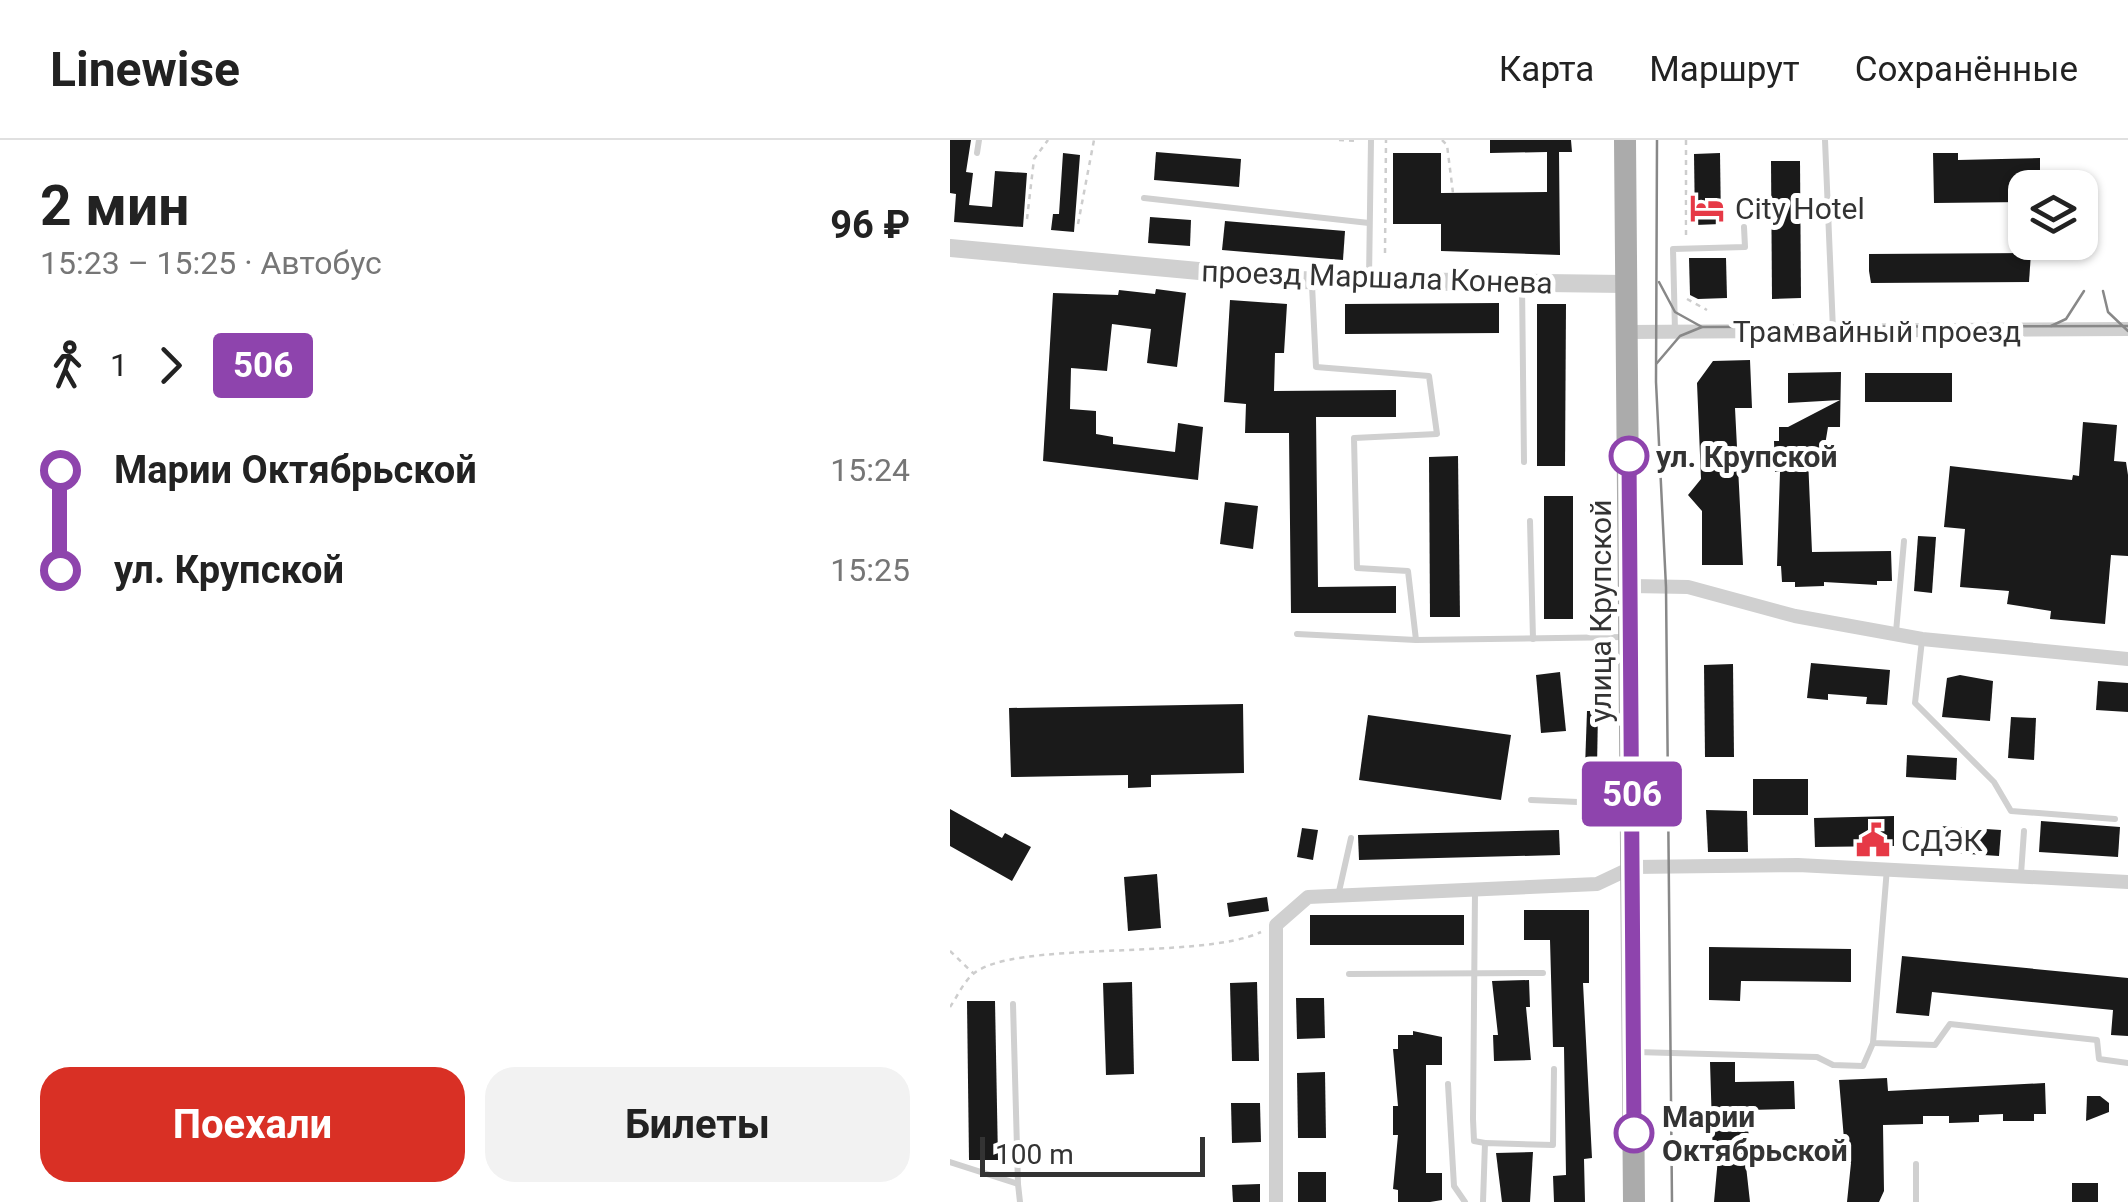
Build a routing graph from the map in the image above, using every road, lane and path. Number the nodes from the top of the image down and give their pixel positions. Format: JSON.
{"nodes":[{"id":1,"x":979,"y":140,"type":"edge"},
{"id":2,"x":1048,"y":140,"type":"edge"},
{"id":3,"x":1094,"y":140,"type":"edge"},
{"id":4,"x":1339,"y":140,"type":"edge"},
{"id":5,"x":1386,"y":140,"type":"edge"},
{"id":6,"x":1442,"y":140,"type":"edge"},
{"id":7,"x":1625,"y":140,"type":"edge"},
{"id":8,"x":1686,"y":140,"type":"edge"},
{"id":9,"x":1825,"y":140,"type":"edge"},
{"id":10,"x":1371,"y":141,"type":"edge"},
{"id":11,"x":976,"y":153,"type":"dead end"},
{"id":12,"x":1453,"y":193,"type":"dead end"},
{"id":13,"x":1144,"y":198,"type":"dead end"},
{"id":14,"x":1027,"y":219,"type":"dead end"},
{"id":15,"x":1369,"y":223,"type":"junction"},
{"id":16,"x":1078,"y":224,"type":"dead end"},
{"id":17,"x":1744,"y":227,"type":"dead end"},
{"id":18,"x":950,"y":248,"type":"edge"},
{"id":19,"x":1684,"y":248,"type":"junction"},
{"id":20,"x":1385,"y":253,"type":"dead end"},
{"id":21,"x":1312,"y":281,"type":"junction"},
{"id":22,"x":1369,"y":281,"type":"junction"},
{"id":23,"x":1522,"y":282,"type":"junction"},
{"id":24,"x":1625,"y":284,"type":"junction"},
{"id":25,"x":1682,"y":294,"type":"dead end"},
{"id":26,"x":1707,"y":310,"type":"dead end"},
{"id":27,"x":2128,"y":330,"type":"edge"},
{"id":28,"x":1833,"y":331,"type":"junction"},
{"id":29,"x":1627,"y":332,"type":"junction"},
{"id":30,"x":1675,"y":332,"type":"junction"},
{"id":31,"x":1524,"y":462,"type":"dead end"},
{"id":32,"x":1530,"y":521,"type":"dead end"},
{"id":33,"x":1904,"y":542,"type":"dead end"},
{"id":34,"x":1631,"y":586,"type":"junction"},
{"id":35,"x":1896,"y":632,"type":"junction"},
{"id":36,"x":1297,"y":634,"type":"dead end"},
{"id":37,"x":1631,"y":637,"type":"junction"},
{"id":38,"x":1922,"y":638,"type":"junction"},
{"id":39,"x":1533,"y":639,"type":"junction"},
{"id":40,"x":1416,"y":640,"type":"junction"},
{"id":41,"x":2128,"y":660,"type":"edge"},
{"id":42,"x":1531,"y":800,"type":"dead end"},
{"id":43,"x":1632,"y":804,"type":"junction"},
{"id":44,"x":2115,"y":818,"type":"dead end"},
{"id":45,"x":2024,"y":831,"type":"dead end"},
{"id":46,"x":1351,"y":838,"type":"dead end"},
{"id":47,"x":1633,"y":867,"type":"junction"},
{"id":48,"x":1887,"y":868,"type":"junction"},
{"id":49,"x":2021,"y":875,"type":"junction"},
{"id":50,"x":2128,"y":882,"type":"edge"},
{"id":51,"x":1475,"y":892,"type":"junction"},
{"id":52,"x":1338,"y":896,"type":"junction"},
{"id":53,"x":1276,"y":925,"type":"junction"},
{"id":54,"x":950,"y":951,"type":"edge"},
{"id":55,"x":973,"y":973,"type":"junction"},
{"id":56,"x":1476,"y":973,"type":"junction"},
{"id":57,"x":1543,"y":973,"type":"dead end"},
{"id":58,"x":1349,"y":974,"type":"dead end"},
{"id":59,"x":1013,"y":1004,"type":"dead end"},
{"id":60,"x":950,"y":1007,"type":"edge"},
{"id":61,"x":1873,"y":1043,"type":"junction"},
{"id":62,"x":1634,"y":1052,"type":"junction"},
{"id":63,"x":2128,"y":1063,"type":"edge"},
{"id":64,"x":1554,"y":1069,"type":"dead end"},
{"id":65,"x":1448,"y":1084,"type":"dead end"},
{"id":66,"x":1485,"y":1143,"type":"junction"},
{"id":67,"x":950,"y":1162,"type":"edge"},
{"id":68,"x":1916,"y":1164,"type":"dead end"},
{"id":69,"x":1018,"y":1184,"type":"junction"},
{"id":70,"x":1020,"y":1202,"type":"edge"},
{"id":71,"x":1276,"y":1202,"type":"edge"},
{"id":72,"x":1466,"y":1202,"type":"edge"},
{"id":73,"x":1482,"y":1202,"type":"edge"},
{"id":74,"x":1634,"y":1202,"type":"edge"},
{"id":75,"x":1916,"y":1202,"type":"edge"}],
"edges":[{"from":1,"to":11,"type":"lane"},
{"from":2,"to":14,"type":"path"},
{"from":3,"to":16,"type":"path"},
{"from":4,"to":10,"type":"path"},
{"from":5,"to":20,"type":"path"},
{"from":6,"to":12,"type":"path"},
{"from":7,"to":24,"type":"main road","name":"улица Крупской"},
{"from":8,"to":19,"type":"path"},
{"from":9,"to":28,"type":"lane"},
{"from":10,"to":15,"type":"lane"},
{"from":13,"to":15,"type":"lane"},
{"from":15,"to":22,"type":"lane"},
{"from":17,"to":19,"type":"lane"},
{"from":18,"to":21,"type":"street","name":"проезд Маршала Конева"},
{"from":19,"to":30,"type":"lane"},
{"from":21,"to":22,"type":"street","name":"проезд Маршала Конева"},
{"from":21,"to":40,"type":"lane"},
{"from":22,"to":23,"type":"street","name":"проезд Маршала Конева"},
{"from":23,"to":24,"type":"street","name":"проезд Маршала Конева"},
{"from":23,"to":31,"type":"lane"},
{"from":24,"to":29,"type":"main road","name":"улица Крупской"},
{"from":25,"to":26,"type":"path"},
{"from":27,"to":28,"type":"street","name":"Трамвайный проезд"},
{"from":28,"to":30,"type":"street","name":"Трамвайный проезд"},
{"from":29,"to":30,"type":"street","name":"Трамвайный проезд"},
{"from":29,"to":34,"type":"main road","name":"улица Крупской"},
{"from":32,"to":39,"type":"lane"},
{"from":33,"to":35,"type":"lane"},
{"from":34,"to":35,"type":"street"},
{"from":34,"to":37,"type":"main road","name":"улица Крупской"},
{"from":35,"to":38,"type":"street"},
{"from":36,"to":40,"type":"lane"},
{"from":37,"to":39,"type":"lane"},
{"from":37,"to":43,"type":"main road","name":"улица Крупской"},
{"from":38,"to":41,"type":"street"},
{"from":38,"to":44,"type":"lane"},
{"from":39,"to":40,"type":"lane"},
{"from":42,"to":43,"type":"lane"},
{"from":43,"to":47,"type":"main road","name":"улица Крупской"},
{"from":45,"to":49,"type":"lane"},
{"from":46,"to":52,"type":"lane"},
{"from":47,"to":48,"type":"street"},
{"from":47,"to":51,"type":"street"},
{"from":47,"to":62,"type":"main road","name":"улица Крупской"},
{"from":48,"to":49,"type":"street"},
{"from":48,"to":61,"type":"lane"},
{"from":49,"to":50,"type":"street"},
{"from":51,"to":52,"type":"street"},
{"from":51,"to":56,"type":"lane"},
{"from":52,"to":53,"type":"street"},
{"from":53,"to":55,"type":"path"},
{"from":53,"to":71,"type":"street"},
{"from":54,"to":55,"type":"path"},
{"from":55,"to":60,"type":"path"},
{"from":56,"to":57,"type":"lane"},
{"from":56,"to":58,"type":"lane"},
{"from":56,"to":66,"type":"lane"},
{"from":59,"to":69,"type":"lane"},
{"from":61,"to":62,"type":"lane"},
{"from":61,"to":63,"type":"lane"},
{"from":62,"to":74,"type":"main road","name":"улица Крупской"},
{"from":64,"to":66,"type":"lane"},
{"from":65,"to":72,"type":"lane"},
{"from":66,"to":73,"type":"lane"},
{"from":67,"to":69,"type":"lane"},
{"from":68,"to":75,"type":"lane"},
{"from":69,"to":70,"type":"lane"}]}
